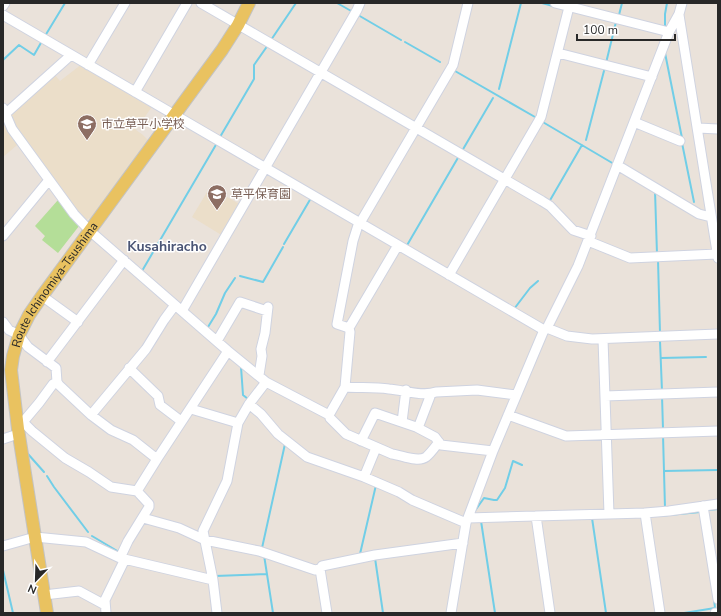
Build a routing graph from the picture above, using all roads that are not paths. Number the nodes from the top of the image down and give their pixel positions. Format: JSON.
{"nodes":[{"id":1,"x":5,"y":3,"type":"edge"},
{"id":2,"x":125,"y":3,"type":"edge"},
{"id":3,"x":187,"y":3,"type":"edge"},
{"id":4,"x":201,"y":3,"type":"edge"},
{"id":5,"x":249,"y":3,"type":"edge"},
{"id":6,"x":360,"y":3,"type":"edge"},
{"id":7,"x":468,"y":3,"type":"edge"},
{"id":8,"x":555,"y":3,"type":"edge"},
{"id":9,"x":682,"y":3,"type":"edge"},
{"id":10,"x":570,"y":5,"type":"edge"},
{"id":11,"x":3,"y":6,"type":"edge"},
{"id":12,"x":679,"y":14,"type":"junction"},
{"id":13,"x":3,"y":15,"type":"edge"},
{"id":14,"x":238,"y":25,"type":"junction"},
{"id":15,"x":669,"y":32,"type":"junction"},
{"id":16,"x":558,"y":53,"type":"junction"},
{"id":17,"x":71,"y":55,"type":"junction"},
{"id":18,"x":88,"y":65,"type":"junction"},
{"id":19,"x":321,"y":73,"type":"junction"},
{"id":20,"x":652,"y":77,"type":"junction"},
{"id":21,"x":135,"y":92,"type":"junction"},
{"id":22,"x":4,"y":112,"type":"edge"},
{"id":23,"x":175,"y":116,"type":"junction"},
{"id":24,"x":634,"y":122,"type":"junction"},
{"id":25,"x":416,"y":128,"type":"junction"},
{"id":26,"x":698,"y":128,"type":"junction"},
{"id":27,"x":718,"y":129,"type":"edge"},
{"id":28,"x":680,"y":141,"type":"dead end"},
{"id":29,"x":617,"y":165,"type":"junction"},
{"id":30,"x":265,"y":168,"type":"junction"},
{"id":31,"x":50,"y":180,"type":"junction"},
{"id":32,"x":505,"y":180,"type":"junction"},
{"id":33,"x":711,"y":217,"type":"junction"},
{"id":34,"x":359,"y":223,"type":"junction"},
{"id":35,"x":90,"y":231,"type":"junction"},
{"id":36,"x":3,"y":236,"type":"edge"},
{"id":37,"x":589,"y":238,"type":"junction"},
{"id":38,"x":398,"y":245,"type":"junction"},
{"id":39,"x":718,"y":256,"type":"edge"},
{"id":40,"x":124,"y":260,"type":"junction"},
{"id":41,"x":449,"y":275,"type":"junction"},
{"id":42,"x":42,"y":296,"type":"junction"},
{"id":43,"x":179,"y":308,"type":"junction"},
{"id":44,"x":3,"y":322,"type":"edge"},
{"id":45,"x":78,"y":322,"type":"junction"},
{"id":46,"x":349,"y":328,"type":"junction"},
{"id":47,"x":546,"y":329,"type":"junction"},
{"id":48,"x":10,"y":333,"type":"edge"},
{"id":49,"x":718,"y":334,"type":"edge"},
{"id":50,"x":603,"y":339,"type":"junction"},
{"id":51,"x":217,"y":342,"type":"junction"},
{"id":52,"x":228,"y":351,"type":"junction"},
{"id":53,"x":47,"y":362,"type":"junction"},
{"id":54,"x":129,"y":368,"type":"junction"},
{"id":55,"x":259,"y":375,"type":"junction"},
{"id":56,"x":57,"y":382,"type":"junction"},
{"id":57,"x":266,"y":382,"type":"junction"},
{"id":58,"x":345,"y":387,"type":"junction"},
{"id":59,"x":406,"y":390,"type":"junction"},
{"id":60,"x":718,"y":392,"type":"edge"},
{"id":61,"x":431,"y":394,"type":"junction"},
{"id":62,"x":516,"y":395,"type":"junction"},
{"id":63,"x":605,"y":396,"type":"junction"},
{"id":64,"x":249,"y":404,"type":"junction"},
{"id":65,"x":191,"y":409,"type":"junction"},
{"id":66,"x":91,"y":415,"type":"junction"},
{"id":67,"x":329,"y":415,"type":"junction"},
{"id":68,"x":508,"y":415,"type":"junction"},
{"id":69,"x":20,"y":421,"type":"junction"},
{"id":70,"x":181,"y":421,"type":"junction"},
{"id":71,"x":402,"y":422,"type":"junction"},
{"id":72,"x":238,"y":424,"type":"junction"},
{"id":73,"x":419,"y":428,"type":"junction"},
{"id":74,"x":718,"y":431,"type":"edge"},
{"id":75,"x":18,"y":434,"type":"junction"},
{"id":76,"x":606,"y":435,"type":"junction"},
{"id":77,"x":3,"y":439,"type":"edge"},
{"id":78,"x":361,"y":441,"type":"junction"},
{"id":79,"x":439,"y":442,"type":"junction"},
{"id":80,"x":376,"y":448,"type":"junction"},
{"id":81,"x":493,"y":451,"type":"junction"},
{"id":82,"x":157,"y":459,"type":"junction"},
{"id":83,"x":364,"y":477,"type":"junction"},
{"id":84,"x":137,"y":491,"type":"junction"},
{"id":85,"x":718,"y":504,"type":"edge"},
{"id":86,"x":704,"y":506,"type":"junction"},
{"id":87,"x":645,"y":513,"type":"junction"},
{"id":88,"x":609,"y":514,"type":"junction"},
{"id":89,"x":536,"y":516,"type":"junction"},
{"id":90,"x":143,"y":518,"type":"junction"},
{"id":91,"x":467,"y":520,"type":"junction"},
{"id":92,"x":35,"y":537,"type":"junction"},
{"id":93,"x":205,"y":540,"type":"junction"},
{"id":94,"x":463,"y":543,"type":"junction"},
{"id":95,"x":3,"y":546,"type":"edge"},
{"id":96,"x":122,"y":558,"type":"junction"},
{"id":97,"x":320,"y":569,"type":"junction"},
{"id":98,"x":213,"y":580,"type":"junction"},
{"id":99,"x":44,"y":595,"type":"junction"},
{"id":100,"x":718,"y":600,"type":"edge"},
{"id":101,"x":105,"y":609,"type":"edge"},
{"id":102,"x":47,"y":613,"type":"edge"},
{"id":103,"x":217,"y":613,"type":"edge"},
{"id":104,"x":327,"y":613,"type":"edge"},
{"id":105,"x":451,"y":613,"type":"edge"},
{"id":106,"x":550,"y":613,"type":"edge"},
{"id":107,"x":660,"y":613,"type":"edge"}],
"edges":[{"from":1,"to":11,"type":"street"},
{"from":2,"to":18,"type":"street"},
{"from":3,"to":21,"type":"street"},
{"from":4,"to":14,"type":"street"},
{"from":5,"to":14,"type":"main road","name":"Route Ichinomiya-Tsushima"},
{"from":6,"to":19,"type":"street"},
{"from":7,"to":25,"type":"street"},
{"from":8,"to":10,"type":"street"},
{"from":9,"to":12,"type":"street"},
{"from":10,"to":15,"type":"street"},
{"from":10,"to":16,"type":"street"},
{"from":12,"to":15,"type":"street"},
{"from":12,"to":26,"type":"street"},
{"from":13,"to":17,"type":"street"},
{"from":14,"to":19,"type":"street"},
{"from":14,"to":23,"type":"main road","name":"Route Ichinomiya-Tsushima"},
{"from":15,"to":20,"type":"street"},
{"from":16,"to":20,"type":"street"},
{"from":16,"to":32,"type":"street"},
{"from":17,"to":18,"type":"street"},
{"from":17,"to":22,"type":"street"},
{"from":18,"to":21,"type":"street"},
{"from":19,"to":25,"type":"street"},
{"from":19,"to":30,"type":"street"},
{"from":20,"to":24,"type":"street"},
{"from":21,"to":23,"type":"street"},
{"from":22,"to":31,"type":"street"},
{"from":23,"to":30,"type":"street"},
{"from":23,"to":35,"type":"main road","name":"Route Ichinomiya-Tsushima"},
{"from":24,"to":28,"type":"street"},
{"from":24,"to":29,"type":"street"},
{"from":25,"to":32,"type":"street"},
{"from":25,"to":34,"type":"street"},
{"from":26,"to":27,"type":"street"},
{"from":26,"to":33,"type":"street"},
{"from":29,"to":33,"type":"street"},
{"from":29,"to":37,"type":"street"},
{"from":30,"to":34,"type":"street"},
{"from":30,"to":43,"type":"street"},
{"from":31,"to":35,"type":"street"},
{"from":31,"to":36,"type":"street"},
{"from":32,"to":37,"type":"street"},
{"from":32,"to":41,"type":"street"},
{"from":33,"to":39,"type":"street"},
{"from":34,"to":38,"type":"street"},
{"from":34,"to":46,"type":"street"},
{"from":35,"to":40,"type":"street"},
{"from":35,"to":42,"type":"main road","name":"Route Ichinomiya-Tsushima"},
{"from":37,"to":39,"type":"street"},
{"from":37,"to":47,"type":"street"},
{"from":38,"to":41,"type":"street"},
{"from":38,"to":46,"type":"street"},
{"from":40,"to":43,"type":"street"},
{"from":40,"to":45,"type":"street"},
{"from":41,"to":47,"type":"street"},
{"from":42,"to":45,"type":"street"},
{"from":42,"to":48,"type":"main road","name":"Route Ichinomiya-Tsushima"},
{"from":43,"to":51,"type":"street"},
{"from":43,"to":54,"type":"street"},
{"from":44,"to":48,"type":"street"},
{"from":45,"to":53,"type":"street"},
{"from":46,"to":58,"type":"street"},
{"from":47,"to":50,"type":"street"},
{"from":47,"to":62,"type":"street"},
{"from":48,"to":53,"type":"street"},
{"from":48,"to":69,"type":"main road","name":"Route Ichinomiya-Tsushima"},
{"from":49,"to":50,"type":"street"},
{"from":50,"to":63,"type":"street"},
{"from":51,"to":52,"type":"street"},
{"from":51,"to":55,"type":"street"},
{"from":52,"to":55,"type":"street"},
{"from":52,"to":65,"type":"street"},
{"from":53,"to":56,"type":"street"},
{"from":54,"to":66,"type":"street"},
{"from":54,"to":70,"type":"street"},
{"from":55,"to":57,"type":"street"},
{"from":56,"to":66,"type":"street"},
{"from":56,"to":69,"type":"street"},
{"from":57,"to":64,"type":"street"},
{"from":57,"to":67,"type":"street"},
{"from":58,"to":59,"type":"street"},
{"from":58,"to":67,"type":"street"},
{"from":59,"to":61,"type":"street"},
{"from":59,"to":71,"type":"street"},
{"from":60,"to":63,"type":"street"},
{"from":61,"to":62,"type":"street"},
{"from":61,"to":73,"type":"street"},
{"from":62,"to":68,"type":"street"},
{"from":63,"to":76,"type":"street"},
{"from":64,"to":72,"type":"street"},
{"from":64,"to":83,"type":"street"},
{"from":65,"to":70,"type":"street"},
{"from":65,"to":72,"type":"street"},
{"from":66,"to":82,"type":"street"},
{"from":67,"to":78,"type":"street"},
{"from":68,"to":76,"type":"street"},
{"from":68,"to":81,"type":"street"},
{"from":69,"to":75,"type":"main road","name":"Route Ichinomiya-Tsushima"},
{"from":69,"to":84,"type":"street"},
{"from":70,"to":82,"type":"street"},
{"from":71,"to":73,"type":"street"},
{"from":71,"to":78,"type":"street"},
{"from":72,"to":93,"type":"street"},
{"from":73,"to":79,"type":"street"},
{"from":74,"to":76,"type":"street"},
{"from":75,"to":77,"type":"street"},
{"from":75,"to":92,"type":"main road","name":"Route Ichinomiya-Tsushima"},
{"from":76,"to":88,"type":"street"},
{"from":78,"to":80,"type":"street"},
{"from":79,"to":80,"type":"street"},
{"from":79,"to":81,"type":"street"},
{"from":80,"to":83,"type":"street"},
{"from":81,"to":91,"type":"street"},
{"from":82,"to":84,"type":"street"},
{"from":83,"to":91,"type":"street"},
{"from":84,"to":90,"type":"street"},
{"from":85,"to":86,"type":"street"},
{"from":86,"to":87,"type":"street"},
{"from":86,"to":100,"type":"street"},
{"from":87,"to":88,"type":"street"},
{"from":87,"to":107,"type":"street"},
{"from":88,"to":89,"type":"street"},
{"from":89,"to":91,"type":"street"},
{"from":89,"to":106,"type":"street"},
{"from":90,"to":93,"type":"street"},
{"from":90,"to":96,"type":"street"},
{"from":91,"to":94,"type":"street"},
{"from":92,"to":95,"type":"street"},
{"from":92,"to":96,"type":"street"},
{"from":92,"to":99,"type":"main road","name":"Route Ichinomiya-Tsushima"},
{"from":93,"to":97,"type":"street"},
{"from":93,"to":98,"type":"street"},
{"from":94,"to":97,"type":"street"},
{"from":94,"to":105,"type":"street"},
{"from":96,"to":98,"type":"street"},
{"from":96,"to":101,"type":"street"},
{"from":97,"to":104,"type":"street"},
{"from":98,"to":103,"type":"street"},
{"from":99,"to":101,"type":"street"},
{"from":99,"to":102,"type":"main road","name":"Route Ichinomiya-Tsushima"}]}
